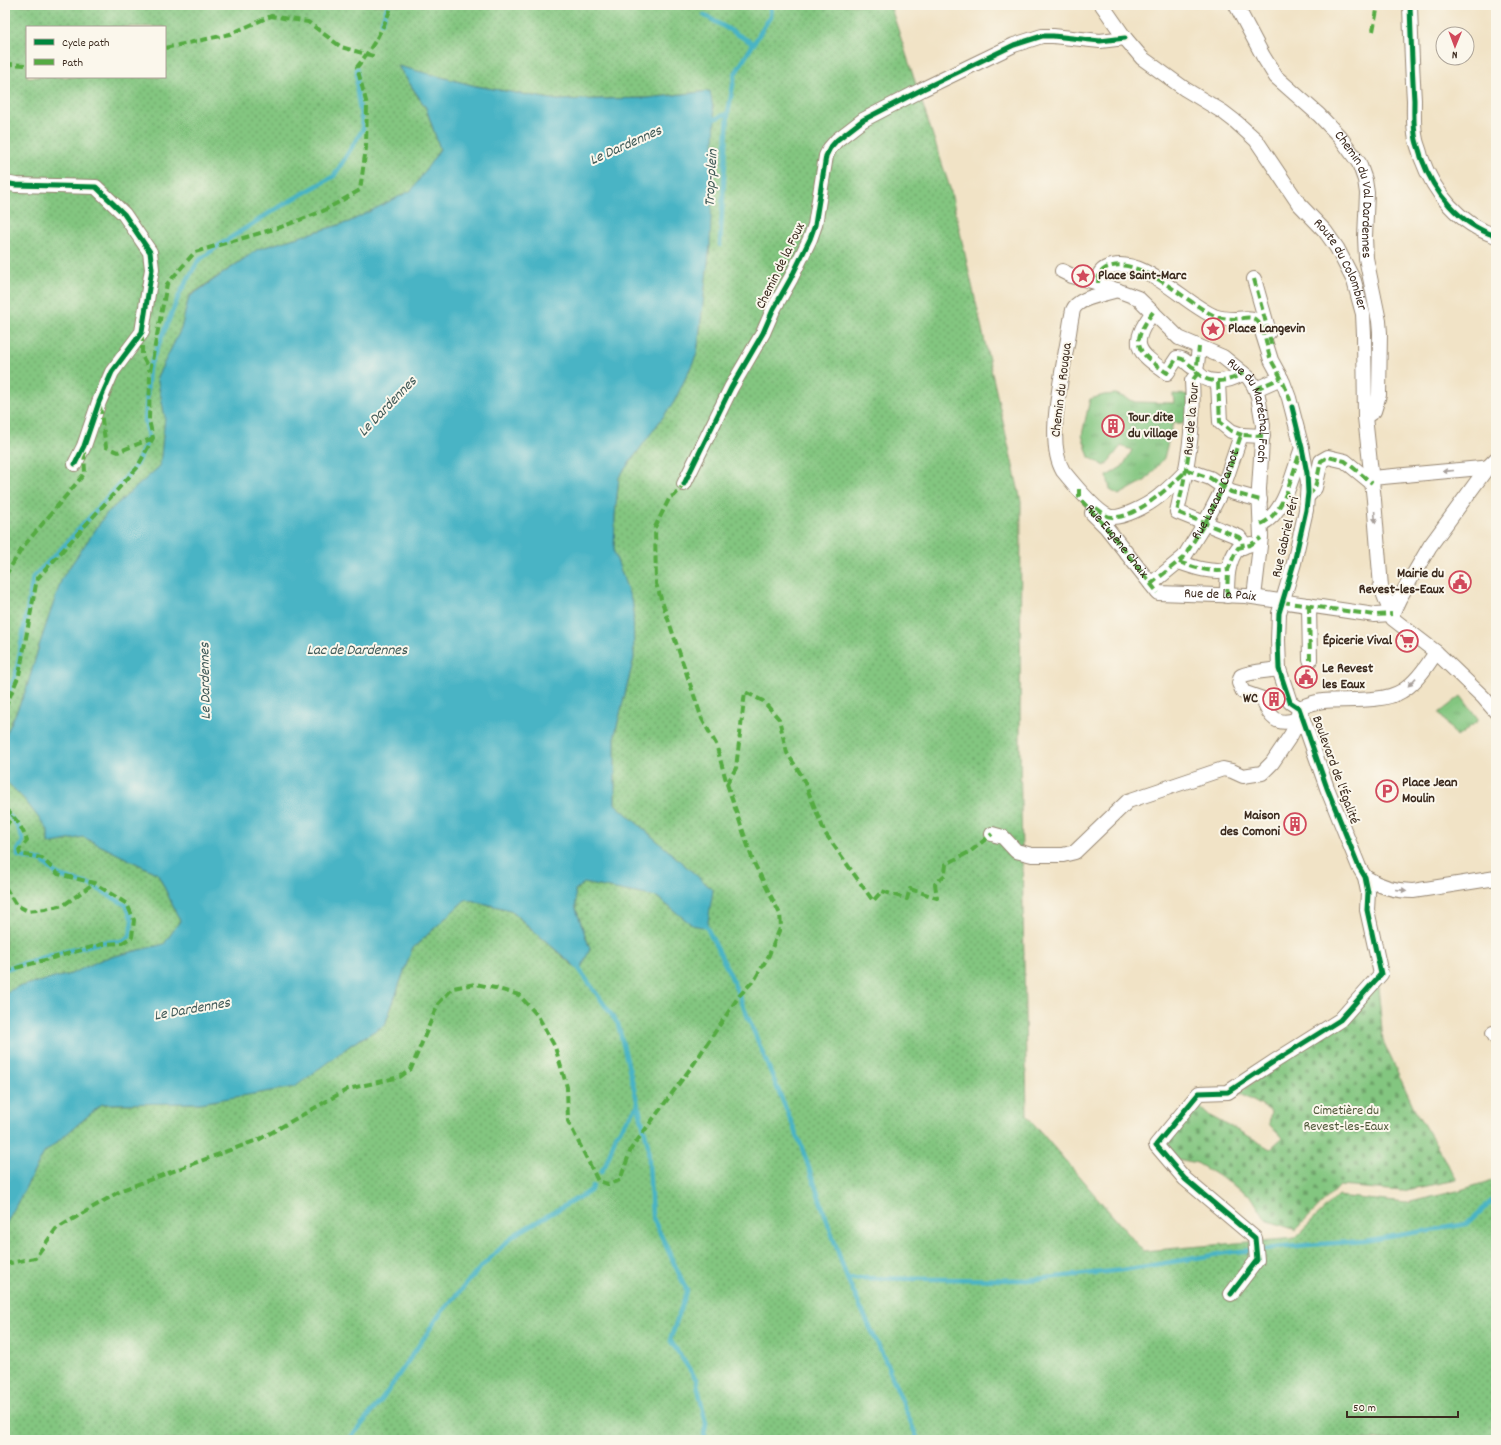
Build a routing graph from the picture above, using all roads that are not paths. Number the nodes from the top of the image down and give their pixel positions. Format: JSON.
{"nodes":[{"id":1,"x":1102,"y":5,"type":"edge"},
{"id":2,"x":1236,"y":5,"type":"edge"},
{"id":3,"x":1410,"y":5,"type":"edge"},
{"id":4,"x":1125,"y":38,"type":"junction"},
{"id":5,"x":5,"y":183,"type":"edge"},
{"id":6,"x":1496,"y":236,"type":"edge"},
{"id":7,"x":1062,"y":271,"type":"dead end"},
{"id":8,"x":1254,"y":279,"type":"dead end"},
{"id":9,"x":1098,"y":283,"type":"junction"},
{"id":10,"x":1117,"y":290,"type":"junction"},
{"id":11,"x":1153,"y":312,"type":"junction"},
{"id":12,"x":1199,"y":347,"type":"junction"},
{"id":13,"x":1271,"y":360,"type":"junction"},
{"id":14,"x":1196,"y":371,"type":"junction"},
{"id":15,"x":1243,"y":373,"type":"junction"},
{"id":16,"x":1281,"y":378,"type":"junction"},
{"id":17,"x":1218,"y":382,"type":"junction"},
{"id":18,"x":1256,"y":389,"type":"junction"},
{"id":19,"x":1365,"y":417,"type":"junction"},
{"id":20,"x":1242,"y":435,"type":"junction"},
{"id":21,"x":1263,"y":436,"type":"junction"},
{"id":22,"x":1302,"y":448,"type":"junction"},
{"id":23,"x":75,"y":464,"type":"dead end"},
{"id":24,"x":1493,"y":464,"type":"edge"},
{"id":25,"x":1187,"y":470,"type":"junction"},
{"id":26,"x":1372,"y":481,"type":"junction"},
{"id":27,"x":684,"y":484,"type":"dead end"},
{"id":28,"x":1223,"y":488,"type":"junction"},
{"id":29,"x":1079,"y":489,"type":"junction"},
{"id":30,"x":1308,"y":496,"type":"junction"},
{"id":31,"x":1260,"y":500,"type":"junction"},
{"id":32,"x":1205,"y":523,"type":"junction"},
{"id":33,"x":1261,"y":524,"type":"junction"},
{"id":34,"x":1261,"y":538,"type":"junction"},
{"id":35,"x":1243,"y":547,"type":"junction"},
{"id":36,"x":1176,"y":564,"type":"junction"},
{"id":37,"x":1228,"y":570,"type":"junction"},
{"id":38,"x":1155,"y":589,"type":"junction"},
{"id":39,"x":1227,"y":596,"type":"junction"},
{"id":40,"x":1254,"y":597,"type":"junction"},
{"id":41,"x":1282,"y":602,"type":"junction"},
{"id":42,"x":1309,"y":605,"type":"junction"},
{"id":43,"x":1392,"y":614,"type":"junction"},
{"id":44,"x":1436,"y":652,"type":"junction"},
{"id":45,"x":1310,"y":660,"type":"dead end"},
{"id":46,"x":1279,"y":669,"type":"junction"},
{"id":47,"x":1496,"y":712,"type":"edge"},
{"id":48,"x":1298,"y":714,"type":"junction"},
{"id":49,"x":992,"y":834,"type":"dead end"},
{"id":50,"x":1365,"y":877,"type":"junction"},
{"id":51,"x":1496,"y":878,"type":"edge"},
{"id":52,"x":1231,"y":1294,"type":"dead end"}],
"edges":[{"from":1,"to":4,"type":"street","name":"Route du Colombier"},
{"from":2,"to":19,"type":"street","name":"Chemin du Val Dardennes"},
{"from":3,"to":6,"type":"street"},
{"from":4,"to":19,"type":"street","name":"Route du Colombier"},
{"from":4,"to":27,"type":"street","name":"Chemin de la Foux"},
{"from":5,"to":23,"type":"street"},
{"from":7,"to":9,"type":"street"},
{"from":8,"to":13,"type":"street"},
{"from":9,"to":10,"type":"street"},
{"from":9,"to":13,"type":"street","name":"Rue Gabriel Péri"},
{"from":10,"to":11,"type":"street","name":"Rue du Maréchal Foch"},
{"from":10,"to":29,"type":"street","name":"Chemin du Rouqua"},
{"from":11,"to":12,"type":"street","name":"Rue du Maréchal Foch"},
{"from":11,"to":14,"type":"street"},
{"from":12,"to":14,"type":"street","name":"Rue de la Tour"},
{"from":12,"to":15,"type":"street","name":"Rue du Maréchal Foch"},
{"from":13,"to":16,"type":"street","name":"Rue Gabriel Péri"},
{"from":14,"to":17,"type":"street"},
{"from":14,"to":25,"type":"street","name":"Rue de la Tour"},
{"from":15,"to":17,"type":"street"},
{"from":15,"to":18,"type":"street","name":"Rue du Maréchal Foch"},
{"from":16,"to":18,"type":"street"},
{"from":16,"to":22,"type":"street","name":"Rue Gabriel Péri"},
{"from":17,"to":20,"type":"street"},
{"from":18,"to":21,"type":"street","name":"Rue du Maréchal Foch"},
{"from":19,"to":26,"type":"street","name":"Route du Colombier"},
{"from":20,"to":21,"type":"street","name":"Rue Lazare Carnot"},
{"from":20,"to":28,"type":"street","name":"Rue Lazare Carnot"},
{"from":21,"to":31,"type":"street","name":"Rue du Maréchal Foch"},
{"from":22,"to":30,"type":"street","name":"Rue Gabriel Péri"},
{"from":22,"to":33,"type":"street"},
{"from":24,"to":26,"type":"street","one_way":true},
{"from":24,"to":43,"type":"street"},
{"from":25,"to":28,"type":"street"},
{"from":25,"to":29,"type":"street","name":"Chemin du Rouqua"},
{"from":25,"to":32,"type":"street","name":"Rue de la Tour"},
{"from":26,"to":30,"type":"street"},
{"from":26,"to":43,"type":"street","name":"Route du Colombier","one_way":true},
{"from":28,"to":31,"type":"street"},
{"from":28,"to":32,"type":"street","name":"Rue Lazare Carnot"},
{"from":29,"to":38,"type":"street","name":"Rue Eugène Chaix"},
{"from":30,"to":41,"type":"street","name":"Rue Gabriel Péri"},
{"from":31,"to":33,"type":"street","name":"Rue du Maréchal Foch"},
{"from":32,"to":35,"type":"street"},
{"from":32,"to":36,"type":"street","name":"Rue Lazare Carnot"},
{"from":33,"to":34,"type":"street","name":"Rue du Maréchal Foch"},
{"from":34,"to":35,"type":"street"},
{"from":34,"to":40,"type":"street","name":"Rue du Maréchal Foch"},
{"from":35,"to":37,"type":"street"},
{"from":36,"to":37,"type":"street"},
{"from":36,"to":38,"type":"street"},
{"from":37,"to":39,"type":"street"},
{"from":38,"to":39,"type":"street","name":"Rue de la Paix"},
{"from":39,"to":40,"type":"street","name":"Rue de la Paix"},
{"from":40,"to":41,"type":"street","name":"Rue de la Paix"},
{"from":41,"to":42,"type":"street","name":"Rue de la Paix"},
{"from":41,"to":46,"type":"street","name":"Boulevard de l'Égalité"},
{"from":42,"to":43,"type":"street","name":"Rue de la Paix"},
{"from":42,"to":45,"type":"street"},
{"from":43,"to":44,"type":"street","name":"Route du Colombier"},
{"from":44,"to":47,"type":"street","name":"Route du Colombier"},
{"from":44,"to":48,"type":"street","one_way":true},
{"from":46,"to":48,"type":"street","name":"Boulevard de l'Égalité"},
{"from":46,"to":48,"type":"street"},
{"from":48,"to":49,"type":"street"},
{"from":48,"to":50,"type":"street","name":"Boulevard de l'Égalité"},
{"from":50,"to":51,"type":"street","one_way":true},
{"from":50,"to":52,"type":"street","name":"Boulevard de l'Égalité"}]}
